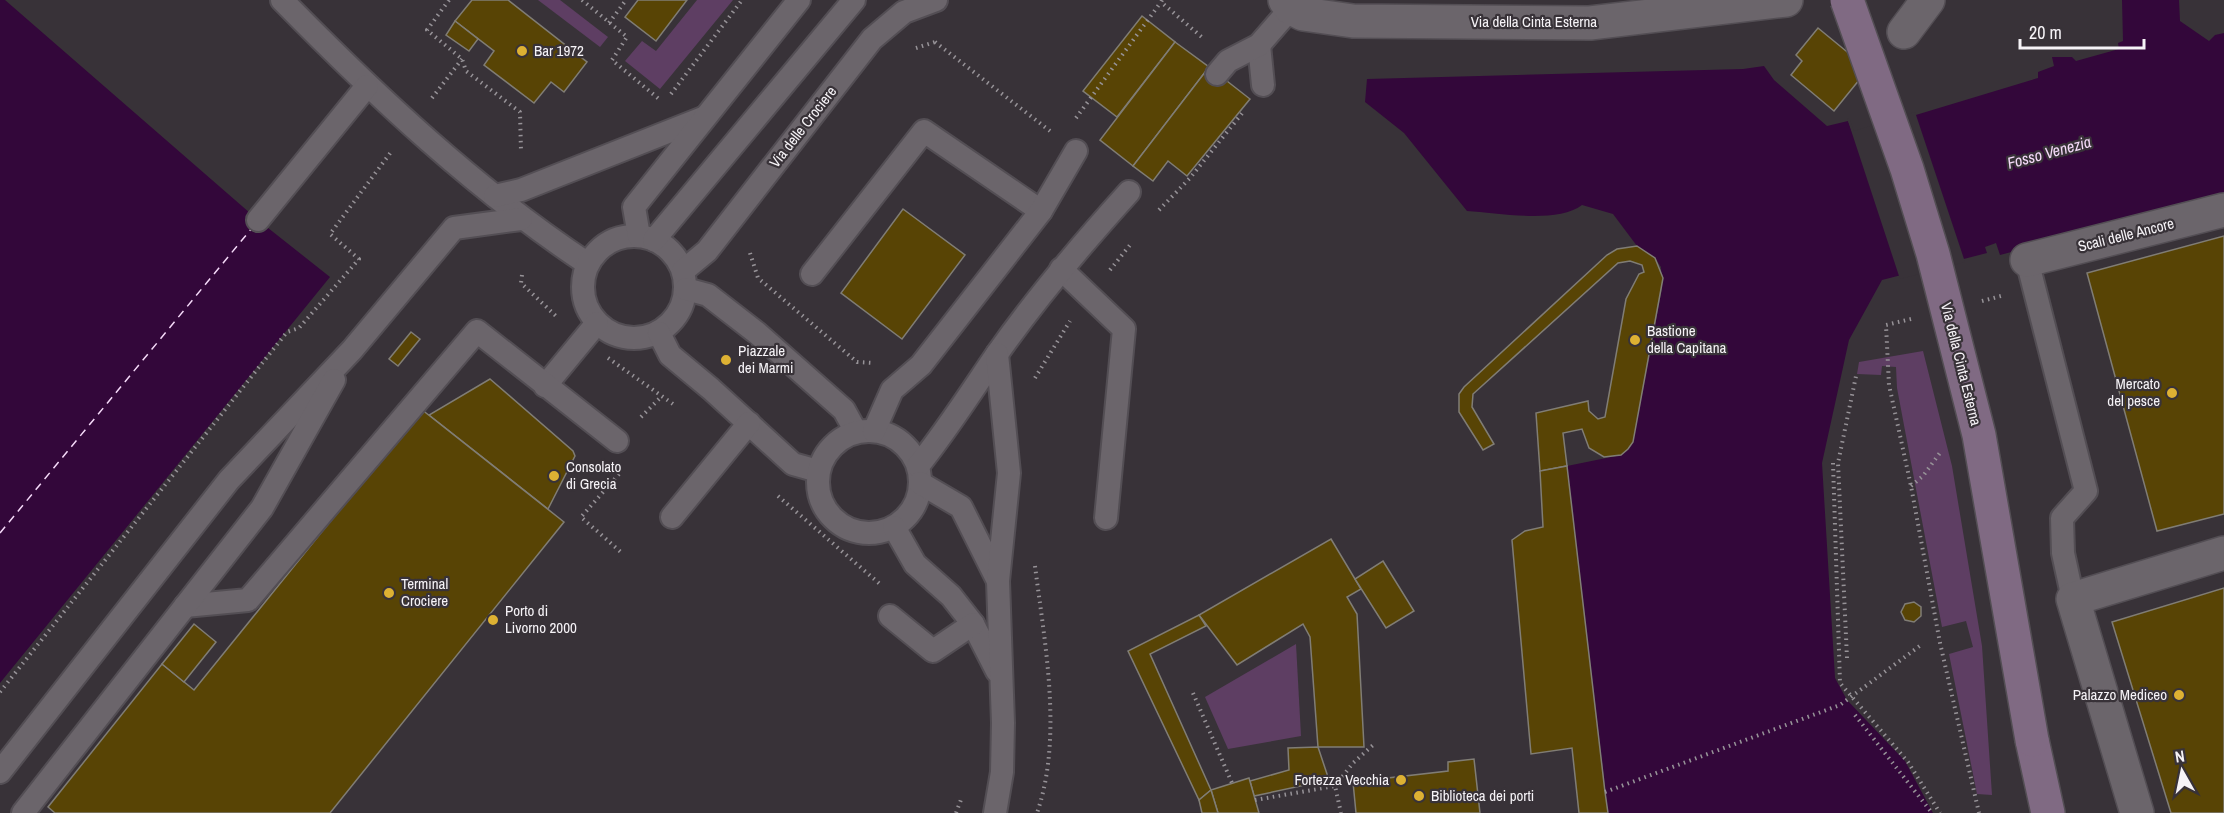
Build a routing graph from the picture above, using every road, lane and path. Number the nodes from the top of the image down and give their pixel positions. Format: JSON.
{"nodes":[{"id":1,"x":282,"y":0,"type":"edge"},
{"id":2,"x":449,"y":0,"type":"edge"},
{"id":3,"x":582,"y":0,"type":"edge"},
{"id":4,"x":626,"y":0,"type":"edge"},
{"id":5,"x":742,"y":0,"type":"edge"},
{"id":6,"x":799,"y":0,"type":"edge"},
{"id":7,"x":854,"y":0,"type":"edge"},
{"id":8,"x":936,"y":0,"type":"edge"},
{"id":9,"x":1786,"y":0,"type":"edge"},
{"id":10,"x":1847,"y":0,"type":"edge"},
{"id":11,"x":1928,"y":0,"type":"edge"},
{"id":12,"x":1161,"y":2,"type":"dead end"},
{"id":13,"x":1288,"y":4,"type":"edge"},
{"id":14,"x":1339,"y":10,"type":"edge"},
{"id":15,"x":904,"y":12,"type":"junction"},
{"id":16,"x":609,"y":23,"type":"junction"},
{"id":17,"x":1904,"y":32,"type":"dead end"},
{"id":18,"x":1258,"y":45,"type":"junction"},
{"id":19,"x":462,"y":59,"type":"junction"},
{"id":20,"x":1217,"y":74,"type":"dead end"},
{"id":21,"x":1263,"y":85,"type":"dead end"},
{"id":22,"x":367,"y":86,"type":"junction"},
{"id":23,"x":705,"y":118,"type":"junction"},
{"id":24,"x":1074,"y":121,"type":"dead end"},
{"id":25,"x":413,"y":124,"type":"junction"},
{"id":26,"x":1051,"y":132,"type":"dead end"},
{"id":27,"x":521,"y":151,"type":"dead end"},
{"id":28,"x":1076,"y":151,"type":"dead end"},
{"id":29,"x":1129,"y":192,"type":"dead end"},
{"id":30,"x":495,"y":196,"type":"junction"},
{"id":31,"x":2224,"y":210,"type":"edge"},
{"id":32,"x":1041,"y":211,"type":"junction"},
{"id":33,"x":521,"y":219,"type":"junction"},
{"id":34,"x":258,"y":220,"type":"dead end"},
{"id":35,"x":647,"y":238,"type":"junction"},
{"id":36,"x":2027,"y":260,"type":"joint"},
{"id":37,"x":588,"y":264,"type":"junction"},
{"id":38,"x":1061,"y":269,"type":"junction"},
{"id":39,"x":812,"y":274,"type":"dead end"},
{"id":40,"x":684,"y":280,"type":"junction"},
{"id":41,"x":1896,"y":322,"type":"dead end"},
{"id":42,"x":597,"y":323,"type":"junction"},
{"id":43,"x":659,"y":333,"type":"junction"},
{"id":44,"x":352,"y":350,"type":"junction"},
{"id":45,"x":997,"y":354,"type":"junction"},
{"id":46,"x":1856,"y":376,"type":"dead end"},
{"id":47,"x":545,"y":386,"type":"junction"},
{"id":48,"x":749,"y":423,"type":"junction"},
{"id":49,"x":865,"y":431,"type":"junction"},
{"id":50,"x":617,"y":441,"type":"dead end"},
{"id":51,"x":1948,"y":442,"type":"dead end"},
{"id":52,"x":1833,"y":463,"type":"dead end"},
{"id":53,"x":818,"y":471,"type":"junction"},
{"id":54,"x":919,"y":475,"type":"junction"},
{"id":55,"x":1911,"y":486,"type":"junction"},
{"id":56,"x":672,"y":517,"type":"dead end"},
{"id":57,"x":1106,"y":518,"type":"dead end"},
{"id":58,"x":894,"y":527,"type":"junction"},
{"id":59,"x":2224,"y":553,"type":"edge"},
{"id":60,"x":998,"y":581,"type":"junction"},
{"id":61,"x":2073,"y":599,"type":"junction"},
{"id":62,"x":185,"y":606,"type":"junction"},
{"id":63,"x":890,"y":616,"type":"dead end"},
{"id":64,"x":973,"y":624,"type":"junction"},
{"id":65,"x":1921,"y":645,"type":"dead end"},
{"id":66,"x":1847,"y":658,"type":"dead end"},
{"id":67,"x":1001,"y":677,"type":"junction"},
{"id":68,"x":0,"y":692,"type":"edge"},
{"id":69,"x":1193,"y":693,"type":"dead end"},
{"id":70,"x":1852,"y":697,"type":"junction"},
{"id":71,"x":1855,"y":715,"type":"dead end"},
{"id":72,"x":1373,"y":745,"type":"dead end"},
{"id":73,"x":0,"y":772,"type":"edge"},
{"id":74,"x":1232,"y":783,"type":"dead end"},
{"id":75,"x":1335,"y":786,"type":"junction"},
{"id":76,"x":1605,"y":792,"type":"dead end"},
{"id":77,"x":1255,"y":800,"type":"dead end"},
{"id":78,"x":23,"y":813,"type":"edge"},
{"id":79,"x":995,"y":813,"type":"edge"},
{"id":80,"x":1341,"y":813,"type":"edge"},
{"id":81,"x":1932,"y":813,"type":"edge"},
{"id":82,"x":1940,"y":813,"type":"edge"},
{"id":83,"x":1979,"y":813,"type":"edge"},
{"id":84,"x":2048,"y":813,"type":"edge"},
{"id":85,"x":2137,"y":813,"type":"edge"}],
"edges":[{"from":1,"to":22,"type":"lane"},
{"from":2,"to":19,"type":"path"},
{"from":3,"to":16,"type":"path"},
{"from":4,"to":16,"type":"path"},
{"from":5,"to":16,"type":"path"},
{"from":6,"to":23,"type":"lane"},
{"from":7,"to":35,"type":"lane"},
{"from":8,"to":15,"type":"lane","name":"Via delle Crociere"},
{"from":9,"to":14,"type":"street","name":"Via della Cinta Esterna"},
{"from":10,"to":84,"type":"main road","name":"Via della Cinta Esterna","bridge":true},
{"from":11,"to":17,"type":"street"},
{"from":12,"to":24,"type":"path"},
{"from":13,"to":14,"type":"street","name":"Via della Cinta Esterna"},
{"from":13,"to":18,"type":"lane"},
{"from":15,"to":26,"type":"path"},
{"from":15,"to":40,"type":"lane","name":"Via delle Crociere"},
{"from":18,"to":20,"type":"lane"},
{"from":18,"to":21,"type":"lane"},
{"from":19,"to":25,"type":"path"},
{"from":19,"to":27,"type":"path"},
{"from":22,"to":25,"type":"lane"},
{"from":22,"to":34,"type":"lane"},
{"from":23,"to":30,"type":"lane"},
{"from":23,"to":35,"type":"lane"},
{"from":25,"to":30,"type":"lane"},
{"from":25,"to":68,"type":"path"},
{"from":28,"to":32,"type":"lane"},
{"from":29,"to":38,"type":"lane"},
{"from":30,"to":33,"type":"lane"},
{"from":31,"to":36,"type":"street","name":"Scali delle Ancore"},
{"from":32,"to":39,"type":"lane"},
{"from":32,"to":49,"type":"lane"},
{"from":33,"to":37,"type":"lane"},
{"from":33,"to":44,"type":"lane"},
{"from":35,"to":37,"type":"lane"},
{"from":35,"to":40,"type":"lane"},
{"from":36,"to":61,"type":"lane"},
{"from":37,"to":42,"type":"lane"},
{"from":38,"to":45,"type":"lane"},
{"from":38,"to":57,"type":"lane"},
{"from":40,"to":43,"type":"lane"},
{"from":40,"to":49,"type":"lane"},
{"from":41,"to":55,"type":"path"},
{"from":42,"to":43,"type":"lane"},
{"from":42,"to":47,"type":"lane"},
{"from":43,"to":48,"type":"lane"},
{"from":44,"to":62,"type":"lane"},
{"from":44,"to":73,"type":"lane"},
{"from":45,"to":54,"type":"lane"},
{"from":45,"to":60,"type":"lane"},
{"from":46,"to":66,"type":"path"},
{"from":47,"to":50,"type":"lane"},
{"from":47,"to":62,"type":"lane"},
{"from":48,"to":53,"type":"lane"},
{"from":48,"to":56,"type":"lane"},
{"from":49,"to":53,"type":"lane"},
{"from":49,"to":54,"type":"lane"},
{"from":51,"to":55,"type":"path"},
{"from":52,"to":70,"type":"path"},
{"from":53,"to":58,"type":"lane"},
{"from":54,"to":58,"type":"lane"},
{"from":54,"to":60,"type":"lane"},
{"from":55,"to":83,"type":"path"},
{"from":58,"to":64,"type":"lane"},
{"from":59,"to":61,"type":"street"},
{"from":60,"to":67,"type":"lane"},
{"from":61,"to":85,"type":"street"},
{"from":62,"to":78,"type":"lane"},
{"from":63,"to":64,"type":"lane"},
{"from":64,"to":67,"type":"lane"},
{"from":65,"to":70,"type":"path"},
{"from":67,"to":79,"type":"lane"},
{"from":69,"to":74,"type":"path"},
{"from":70,"to":76,"type":"path"},
{"from":70,"to":82,"type":"path"},
{"from":71,"to":81,"type":"path"},
{"from":72,"to":75,"type":"path"},
{"from":75,"to":77,"type":"path"},
{"from":75,"to":80,"type":"path"}]}
